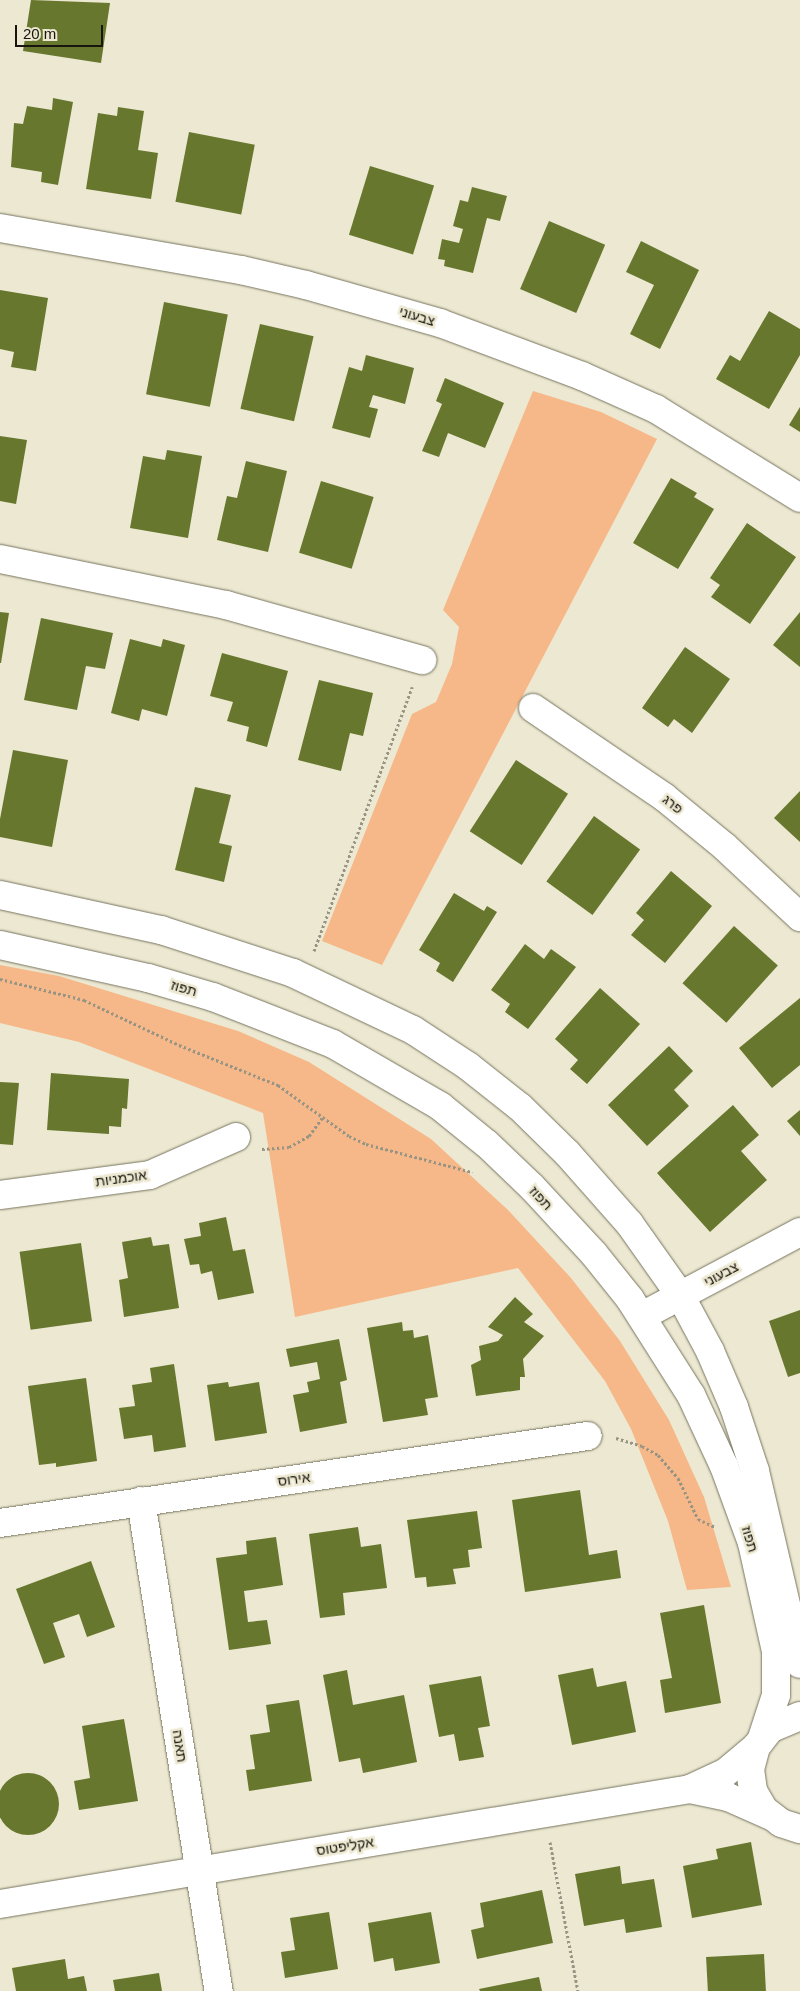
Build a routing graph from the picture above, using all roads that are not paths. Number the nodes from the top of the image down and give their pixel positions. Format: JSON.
{"nodes":[{"id":1,"x":0,"y":228,"type":"edge"},
{"id":2,"x":800,"y":498,"type":"edge"},
{"id":3,"x":0,"y":559,"type":"edge"},
{"id":4,"x":422,"y":660,"type":"road end"},
{"id":5,"x":532,"y":708,"type":"dead end"},
{"id":6,"x":0,"y":895,"type":"edge"},
{"id":7,"x":800,"y":917,"type":"edge"},
{"id":8,"x":0,"y":945,"type":"edge"},
{"id":9,"x":236,"y":1137,"type":"dead end"},
{"id":10,"x":0,"y":1195,"type":"edge"},
{"id":11,"x":800,"y":1232,"type":"edge"},
{"id":12,"x":680,"y":1295,"type":"junction"},
{"id":13,"x":642,"y":1316,"type":"junction"},
{"id":14,"x":588,"y":1436,"type":"road end"},
{"id":15,"x":140,"y":1501,"type":"junction"},
{"id":16,"x":0,"y":1523,"type":"edge"},
{"id":17,"x":800,"y":1664,"type":"edge"},
{"id":18,"x":800,"y":1716,"type":"edge"},
{"id":19,"x":759,"y":1742,"type":"junction"},
{"id":20,"x":690,"y":1789,"type":"junction"},
{"id":21,"x":784,"y":1823,"type":"edge"},
{"id":22,"x":800,"y":1843,"type":"edge"},
{"id":23,"x":200,"y":1870,"type":"junction"},
{"id":24,"x":0,"y":1904,"type":"edge"},
{"id":25,"x":219,"y":1991,"type":"edge"}],
"edges":[{"from":1,"to":2,"type":"street","name":"צבעוני"},
{"from":3,"to":4,"type":"street"},
{"from":5,"to":7,"type":"street","name":"פרג"},
{"from":6,"to":12,"type":"street","name":"תפוז"},
{"from":8,"to":13,"type":"street","name":"תפוז"},
{"from":9,"to":10,"type":"street","name":"אוכמניות"},
{"from":11,"to":12,"type":"street","name":"צבעוני"},
{"from":12,"to":13,"type":"street","name":"צבעוני"},
{"from":12,"to":17,"type":"street","name":"תפוז"},
{"from":13,"to":19,"type":"street","name":"תפוז"},
{"from":14,"to":15,"type":"street","name":"אירוס"},
{"from":15,"to":16,"type":"street","name":"אירוס"},
{"from":15,"to":23,"type":"street","name":"תאנה"},
{"from":18,"to":19,"type":"street","name":"אקליפטוס"},
{"from":19,"to":20,"type":"street","name":"אקליפטוס"},
{"from":19,"to":21,"type":"street","name":"תפוז"},
{"from":20,"to":21,"type":"street","name":"אקליפטוס"},
{"from":20,"to":23,"type":"street","name":"אקליפטוס"},
{"from":21,"to":22,"type":"street"},
{"from":23,"to":24,"type":"street","name":"אקליפטוס"},
{"from":23,"to":25,"type":"street","name":"תאנה"}]}
